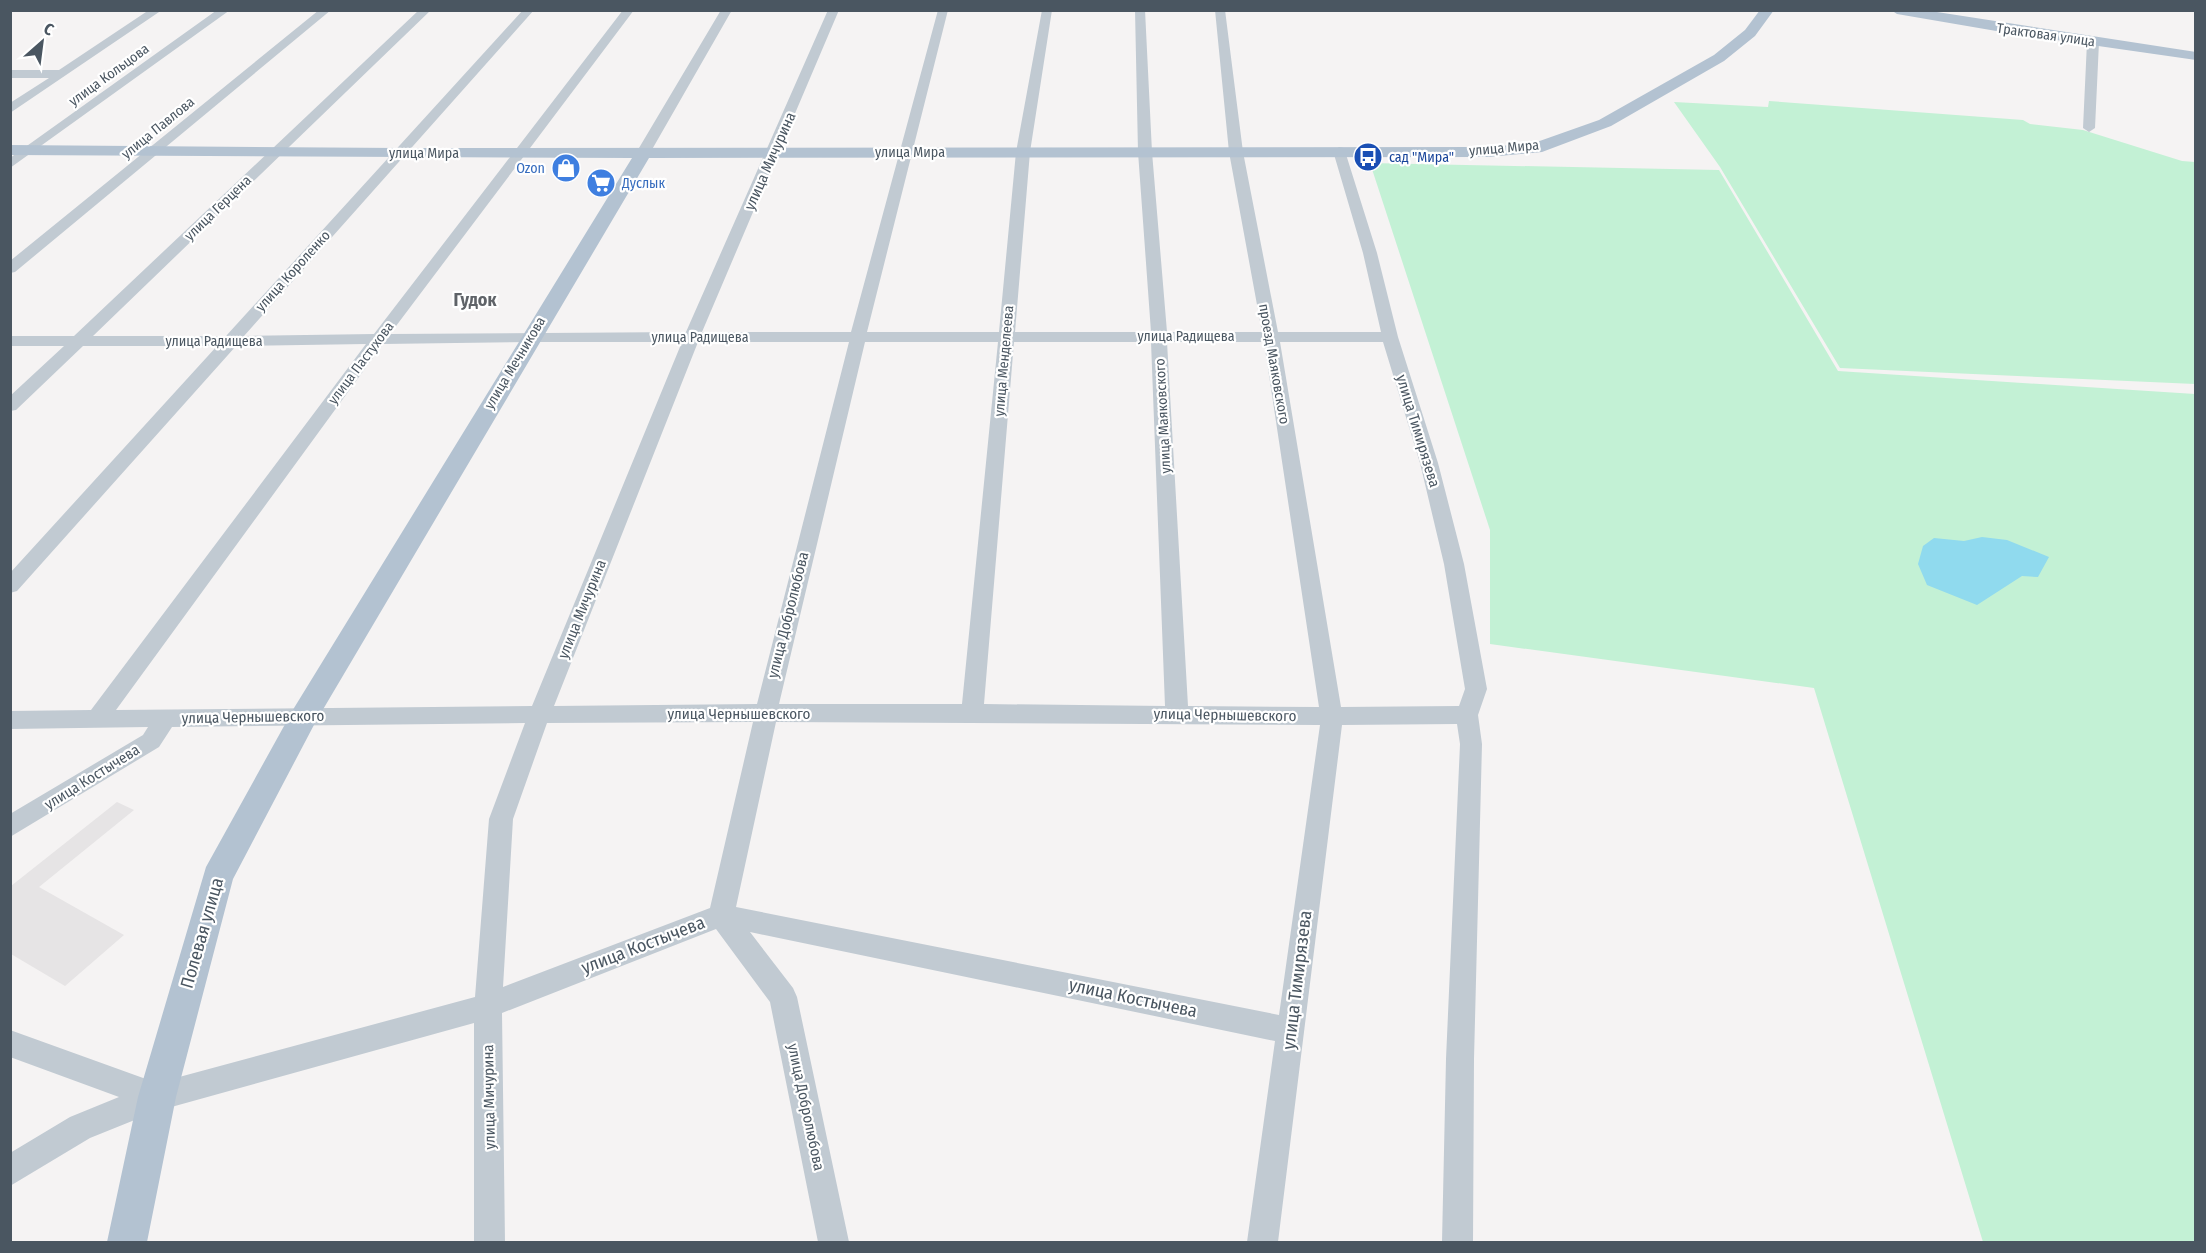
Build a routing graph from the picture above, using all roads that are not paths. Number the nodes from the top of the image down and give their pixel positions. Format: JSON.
{"nodes":[{"id":1,"x":157,"y":10,"type":"edge"},
{"id":2,"x":225,"y":10,"type":"edge"},
{"id":3,"x":326,"y":10,"type":"edge"},
{"id":4,"x":426,"y":10,"type":"edge"},
{"id":5,"x":529,"y":10,"type":"edge"},
{"id":6,"x":628,"y":10,"type":"edge"},
{"id":7,"x":727,"y":10,"type":"edge"},
{"id":8,"x":834,"y":10,"type":"edge"},
{"id":9,"x":942,"y":10,"type":"edge"},
{"id":10,"x":1047,"y":10,"type":"edge"},
{"id":11,"x":1140,"y":10,"type":"edge"},
{"id":12,"x":1220,"y":10,"type":"edge"},
{"id":13,"x":1768,"y":10,"type":"edge"},
{"id":14,"x":1897,"y":10,"type":"edge"},
{"id":15,"x":2093,"y":42,"type":"junction"},
{"id":16,"x":2196,"y":56,"type":"edge"},
{"id":17,"x":10,"y":74,"type":"edge"},
{"id":18,"x":62,"y":74,"type":"junction"},
{"id":19,"x":10,"y":109,"type":"edge"},
{"id":20,"x":2089,"y":128,"type":"dead end"},
{"id":21,"x":10,"y":150,"type":"edge"},
{"id":22,"x":30,"y":150,"type":"junction"},
{"id":23,"x":1339,"y":151,"type":"junction"},
{"id":24,"x":152,"y":152,"type":"junction"},
{"id":25,"x":274,"y":152,"type":"junction"},
{"id":26,"x":906,"y":152,"type":"junction"},
{"id":27,"x":1023,"y":152,"type":"junction"},
{"id":28,"x":1145,"y":152,"type":"junction"},
{"id":29,"x":1236,"y":152,"type":"junction"},
{"id":30,"x":400,"y":153,"type":"junction"},
{"id":31,"x":519,"y":153,"type":"junction"},
{"id":32,"x":643,"y":153,"type":"junction"},
{"id":33,"x":774,"y":153,"type":"junction"},
{"id":34,"x":10,"y":164,"type":"edge"},
{"id":35,"x":10,"y":269,"type":"edge"},
{"id":36,"x":692,"y":336,"type":"junction"},
{"id":37,"x":1159,"y":336,"type":"junction"},
{"id":38,"x":531,"y":337,"type":"junction"},
{"id":39,"x":857,"y":337,"type":"junction"},
{"id":40,"x":1006,"y":337,"type":"junction"},
{"id":41,"x":1271,"y":337,"type":"junction"},
{"id":42,"x":1390,"y":337,"type":"junction"},
{"id":43,"x":379,"y":338,"type":"junction"},
{"id":44,"x":10,"y":341,"type":"edge"},
{"id":45,"x":81,"y":341,"type":"junction"},
{"id":46,"x":231,"y":341,"type":"junction"},
{"id":47,"x":10,"y":406,"type":"edge"},
{"id":48,"x":10,"y":586,"type":"edge"},
{"id":49,"x":972,"y":713,"type":"junction"},
{"id":50,"x":1177,"y":713,"type":"junction"},
{"id":51,"x":764,"y":714,"type":"junction"},
{"id":52,"x":538,"y":715,"type":"junction"},
{"id":53,"x":1467,"y":715,"type":"junction"},
{"id":54,"x":304,"y":716,"type":"junction"},
{"id":55,"x":166,"y":718,"type":"junction"},
{"id":56,"x":1332,"y":718,"type":"junction"},
{"id":57,"x":97,"y":719,"type":"junction"},
{"id":58,"x":10,"y":720,"type":"edge"},
{"id":59,"x":10,"y":827,"type":"edge"},
{"id":60,"x":721,"y":915,"type":"junction"},
{"id":61,"x":488,"y":1006,"type":"junction"},
{"id":62,"x":1291,"y":1031,"type":"junction"},
{"id":63,"x":10,"y":1043,"type":"edge"},
{"id":64,"x":157,"y":1097,"type":"junction"},
{"id":65,"x":10,"y":1171,"type":"edge"},
{"id":66,"x":127,"y":1242,"type":"edge"},
{"id":67,"x":490,"y":1242,"type":"edge"},
{"id":68,"x":833,"y":1242,"type":"edge"},
{"id":69,"x":1263,"y":1242,"type":"edge"},
{"id":70,"x":1458,"y":1242,"type":"edge"}],
"edges":[{"from":1,"to":18,"type":"street"},
{"from":2,"to":22,"type":"street","name":"улица Кольцова"},
{"from":3,"to":24,"type":"street","name":"улица Павлова"},
{"from":4,"to":25,"type":"street","name":"улица Герцена"},
{"from":5,"to":30,"type":"street","name":"улица Короленко"},
{"from":6,"to":31,"type":"street","name":"улица Пастухова"},
{"from":7,"to":32,"type":"street","name":"улица Мечникова"},
{"from":8,"to":33,"type":"street","name":"улица Мичурина"},
{"from":9,"to":26,"type":"street","name":"улица Добролюбова"},
{"from":10,"to":27,"type":"street","name":"улица Менделеева"},
{"from":11,"to":28,"type":"street","name":"улица Маяковского"},
{"from":12,"to":29,"type":"street","name":"проезд Маяковского"},
{"from":13,"to":23,"type":"main road","name":"улица Мира"},
{"from":14,"to":15,"type":"main road","name":"Трактовая улица"},
{"from":15,"to":16,"type":"main road","name":"Трактовая улица"},
{"from":15,"to":20,"type":"street"},
{"from":17,"to":18,"type":"street"},
{"from":18,"to":19,"type":"street"},
{"from":21,"to":22,"type":"main road","name":"улица Мира"},
{"from":22,"to":24,"type":"main road","name":"улица Мира"},
{"from":22,"to":34,"type":"street","name":"улица Кольцова"},
{"from":23,"to":29,"type":"main road","name":"улица Мира"},
{"from":23,"to":42,"type":"street","name":"улица Тимирязева"},
{"from":24,"to":25,"type":"main road","name":"улица Мира"},
{"from":24,"to":35,"type":"street","name":"улица Павлова"},
{"from":25,"to":30,"type":"main road","name":"улица Мира"},
{"from":25,"to":45,"type":"street","name":"улица Герцена"},
{"from":26,"to":27,"type":"main road","name":"улица Мира"},
{"from":26,"to":33,"type":"main road","name":"улица Мира"},
{"from":26,"to":39,"type":"street","name":"улица Добролюбова"},
{"from":27,"to":28,"type":"main road","name":"улица Мира"},
{"from":27,"to":40,"type":"street","name":"улица Менделеева"},
{"from":28,"to":29,"type":"main road","name":"улица Мира"},
{"from":28,"to":37,"type":"street","name":"улица Маяковского"},
{"from":29,"to":41,"type":"street","name":"проезд Маяковского"},
{"from":30,"to":31,"type":"main road","name":"улица Мира"},
{"from":30,"to":46,"type":"street","name":"улица Короленко"},
{"from":31,"to":32,"type":"main road","name":"улица Мира"},
{"from":31,"to":43,"type":"street","name":"улица Пастухова"},
{"from":32,"to":33,"type":"main road","name":"улица Мира"},
{"from":32,"to":38,"type":"main road","name":"улица Мечникова"},
{"from":33,"to":36,"type":"street","name":"улица Мичурина"},
{"from":36,"to":38,"type":"street","name":"улица Радищева"},
{"from":36,"to":39,"type":"street","name":"улица Радищева"},
{"from":36,"to":52,"type":"street","name":"улица Мичурина"},
{"from":37,"to":40,"type":"street","name":"улица Радищева"},
{"from":37,"to":41,"type":"street","name":"улица Радищева"},
{"from":37,"to":50,"type":"street","name":"улица Маяковского"},
{"from":38,"to":43,"type":"street","name":"улица Радищева"},
{"from":38,"to":54,"type":"main road","name":"улица Мечникова"},
{"from":39,"to":40,"type":"street","name":"улица Радищева"},
{"from":39,"to":51,"type":"street","name":"улица Добролюбова"},
{"from":40,"to":49,"type":"street","name":"улица Менделеева"},
{"from":41,"to":42,"type":"street","name":"улица Радищева"},
{"from":41,"to":56,"type":"street","name":"проезд Маяковского"},
{"from":42,"to":53,"type":"street","name":"улица Тимирязева"},
{"from":43,"to":46,"type":"street","name":"улица Радищева"},
{"from":43,"to":57,"type":"street","name":"улица Пастухова"},
{"from":44,"to":45,"type":"street","name":"улица Радищева"},
{"from":45,"to":46,"type":"street","name":"улица Радищева"},
{"from":45,"to":47,"type":"street","name":"улица Герцена"},
{"from":46,"to":48,"type":"street","name":"улица Короленко"},
{"from":49,"to":50,"type":"street","name":"улица Чернышевского"},
{"from":49,"to":51,"type":"street","name":"улица Чернышевского"},
{"from":50,"to":56,"type":"street","name":"улица Чернышевского"},
{"from":51,"to":52,"type":"street","name":"улица Чернышевского"},
{"from":51,"to":60,"type":"street","name":"улица Добролюбова"},
{"from":52,"to":54,"type":"street","name":"улица Чернышевского"},
{"from":52,"to":61,"type":"street","name":"улица Мичурина"},
{"from":53,"to":56,"type":"street","name":"улица Чернышевского"},
{"from":53,"to":70,"type":"street"},
{"from":54,"to":55,"type":"street","name":"улица Чернышевского"},
{"from":54,"to":64,"type":"main road","name":"Полевая улица"},
{"from":55,"to":57,"type":"street","name":"улица Чернышевского"},
{"from":55,"to":59,"type":"street","name":"улица Костычева"},
{"from":56,"to":62,"type":"street","name":"улица Тимирязева"},
{"from":57,"to":58,"type":"street","name":"улица Чернышевского"},
{"from":60,"to":61,"type":"street","name":"улица Костычева"},
{"from":60,"to":62,"type":"street","name":"улица Костычева"},
{"from":60,"to":68,"type":"street","name":"улица Добролюбова"},
{"from":61,"to":64,"type":"street","name":"улица Костычева"},
{"from":61,"to":67,"type":"street","name":"улица Мичурина"},
{"from":62,"to":69,"type":"street","name":"улица Тимирязева"},
{"from":63,"to":64,"type":"street"},
{"from":64,"to":65,"type":"street"},
{"from":64,"to":66,"type":"main road","name":"Полевая улица"}]}
